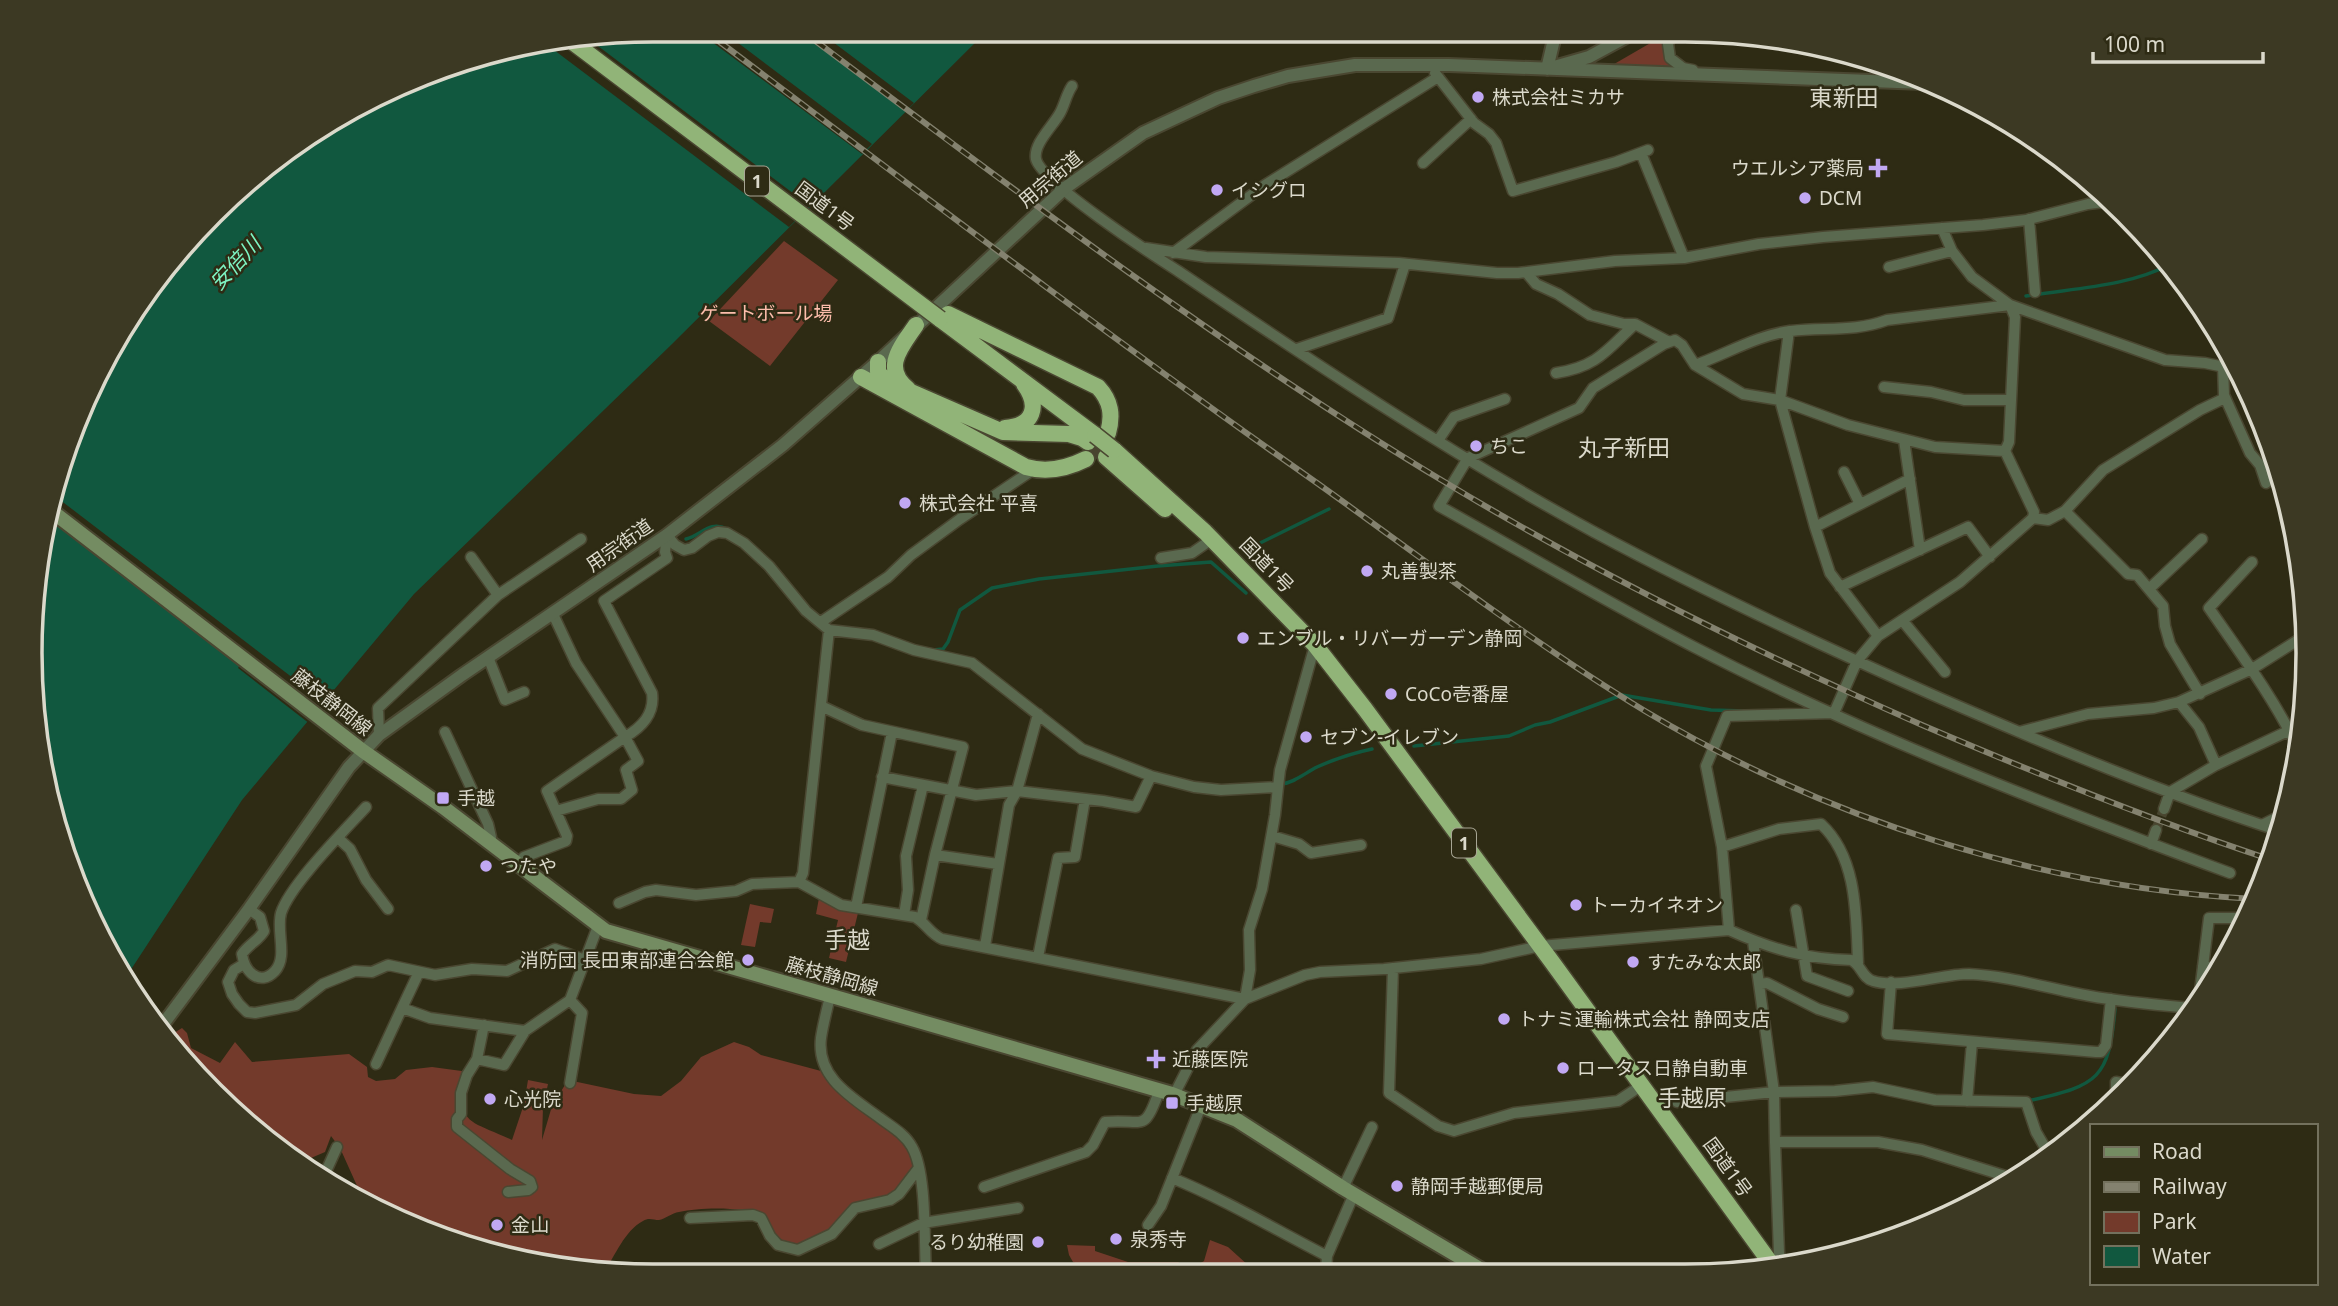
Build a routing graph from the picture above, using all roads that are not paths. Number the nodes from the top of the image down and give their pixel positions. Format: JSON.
{"nodes":[{"id":1,"x":1553,"y":42,"type":"edge"},
{"id":2,"x":1617,"y":42,"type":"edge"},
{"id":3,"x":1669,"y":42,"type":"edge"},
{"id":4,"x":579,"y":46,"type":"edge"},
{"id":5,"x":1428,"y":64,"type":"junction"},
{"id":6,"x":1547,"y":69,"type":"junction"},
{"id":7,"x":1438,"y":77,"type":"junction"},
{"id":8,"x":1802,"y":79,"type":"junction"},
{"id":9,"x":1896,"y":80,"type":"edge"},
{"id":10,"x":1072,"y":86,"type":"dead end"},
{"id":11,"x":1471,"y":119,"type":"junction"},
{"id":12,"x":1423,"y":163,"type":"dead end"},
{"id":13,"x":1065,"y":188,"type":"junction"},
{"id":14,"x":2097,"y":203,"type":"edge"},
{"id":15,"x":2029,"y":219,"type":"junction"},
{"id":16,"x":1942,"y":228,"type":"junction"},
{"id":17,"x":1142,"y":247,"type":"junction"},
{"id":18,"x":1952,"y":251,"type":"junction"},
{"id":19,"x":1173,"y":253,"type":"junction"},
{"id":20,"x":1684,"y":258,"type":"junction"},
{"id":21,"x":1405,"y":264,"type":"junction"},
{"id":22,"x":1889,"y":267,"type":"dead end"},
{"id":23,"x":1525,"y":272,"type":"junction"},
{"id":24,"x":2035,"y":292,"type":"dead end"},
{"id":25,"x":2010,"y":305,"type":"junction"},
{"id":26,"x":944,"y":316,"type":"junction"},
{"id":27,"x":1635,"y":324,"type":"junction"},
{"id":28,"x":916,"y":325,"type":"junction"},
{"id":29,"x":1789,"y":331,"type":"junction"},
{"id":30,"x":1669,"y":342,"type":"junction"},
{"id":31,"x":1297,"y":349,"type":"junction"},
{"id":32,"x":878,"y":362,"type":"junction"},
{"id":33,"x":1695,"y":365,"type":"junction"},
{"id":34,"x":2224,"y":367,"type":"joint"},
{"id":35,"x":1556,"y":373,"type":"dead end"},
{"id":36,"x":1018,"y":376,"type":"junction"},
{"id":37,"x":861,"y":377,"type":"junction"},
{"id":38,"x":1884,"y":387,"type":"dead end"},
{"id":39,"x":920,"y":397,"type":"junction"},
{"id":40,"x":2225,"y":398,"type":"junction"},
{"id":41,"x":1505,"y":399,"type":"dead end"},
{"id":42,"x":1780,"y":400,"type":"junction"},
{"id":43,"x":2010,"y":400,"type":"junction"},
{"id":44,"x":972,"y":420,"type":"junction"},
{"id":45,"x":1097,"y":437,"type":"junction"},
{"id":46,"x":1439,"y":439,"type":"junction"},
{"id":47,"x":1904,"y":440,"type":"junction"},
{"id":48,"x":2004,"y":451,"type":"junction"},
{"id":49,"x":1110,"y":454,"type":"junction"},
{"id":50,"x":1468,"y":458,"type":"junction"},
{"id":51,"x":1086,"y":459,"type":"tunnel mouth"},
{"id":52,"x":2260,"y":465,"type":"junction"},
{"id":53,"x":2267,"y":469,"type":"edge"},
{"id":54,"x":1034,"y":470,"type":"junction"},
{"id":55,"x":1844,"y":472,"type":"dead end"},
{"id":56,"x":1910,"y":479,"type":"junction"},
{"id":57,"x":2266,"y":483,"type":"dead end"},
{"id":58,"x":1860,"y":504,"type":"junction"},
{"id":59,"x":2065,"y":511,"type":"junction"},
{"id":60,"x":58,"y":516,"type":"edge"},
{"id":61,"x":2033,"y":518,"type":"junction"},
{"id":62,"x":1815,"y":527,"type":"junction"},
{"id":63,"x":667,"y":535,"type":"junction"},
{"id":64,"x":580,"y":539,"type":"dead end"},
{"id":65,"x":2202,"y":539,"type":"dead end"},
{"id":66,"x":1205,"y":544,"type":"junction"},
{"id":67,"x":1920,"y":550,"type":"junction"},
{"id":68,"x":471,"y":556,"type":"dead end"},
{"id":69,"x":1990,"y":557,"type":"junction"},
{"id":70,"x":1161,"y":558,"type":"dead end"},
{"id":71,"x":2252,"y":562,"type":"dead end"},
{"id":72,"x":1256,"y":584,"type":"junction"},
{"id":73,"x":1840,"y":587,"type":"junction"},
{"id":74,"x":2149,"y":589,"type":"junction"},
{"id":75,"x":498,"y":595,"type":"junction"},
{"id":76,"x":553,"y":614,"type":"junction"},
{"id":77,"x":1902,"y":620,"type":"junction"},
{"id":78,"x":825,"y":626,"type":"junction"},
{"id":79,"x":1878,"y":636,"type":"junction"},
{"id":80,"x":2296,"y":641,"type":"edge"},
{"id":81,"x":1315,"y":645,"type":"junction"},
{"id":82,"x":488,"y":657,"type":"junction"},
{"id":83,"x":1857,"y":661,"type":"junction"},
{"id":84,"x":2252,"y":669,"type":"junction"},
{"id":85,"x":1945,"y":672,"type":"dead end"},
{"id":86,"x":524,"y":692,"type":"dead end"},
{"id":87,"x":2200,"y":694,"type":"junction"},
{"id":88,"x":2179,"y":702,"type":"junction"},
{"id":89,"x":821,"y":706,"type":"junction"},
{"id":90,"x":1834,"y":713,"type":"junction"},
{"id":91,"x":1038,"y":715,"type":"junction"},
{"id":92,"x":2290,"y":730,"type":"joint"},
{"id":93,"x":445,"y":732,"type":"dead end"},
{"id":94,"x":892,"y":732,"type":"junction"},
{"id":95,"x":2019,"y":732,"type":"junction"},
{"id":96,"x":379,"y":735,"type":"junction"},
{"id":97,"x":625,"y":737,"type":"junction"},
{"id":98,"x":363,"y":751,"type":"junction"},
{"id":99,"x":2216,"y":765,"type":"junction"},
{"id":100,"x":1151,"y":776,"type":"junction"},
{"id":101,"x":882,"y":777,"type":"junction"},
{"id":102,"x":923,"y":785,"type":"junction"},
{"id":103,"x":1278,"y":788,"type":"junction"},
{"id":104,"x":951,"y":790,"type":"junction"},
{"id":105,"x":1017,"y":791,"type":"junction"},
{"id":106,"x":2170,"y":792,"type":"junction"},
{"id":107,"x":1085,"y":799,"type":"junction"},
{"id":108,"x":366,"y":807,"type":"dead end"},
{"id":109,"x":2164,"y":809,"type":"tunnel mouth"},
{"id":110,"x":556,"y":811,"type":"junction"},
{"id":111,"x":2272,"y":820,"type":"edge"},
{"id":112,"x":2262,"y":825,"type":"junction"},
{"id":113,"x":2270,"y":828,"type":"edge"},
{"id":114,"x":2156,"y":830,"type":"tunnel mouth"},
{"id":115,"x":1272,"y":835,"type":"junction"},
{"id":116,"x":338,"y":838,"type":"junction"},
{"id":117,"x":490,"y":844,"type":"junction"},
{"id":118,"x":2151,"y":844,"type":"junction"},
{"id":119,"x":1361,"y":845,"type":"dead end"},
{"id":120,"x":1722,"y":847,"type":"junction"},
{"id":121,"x":935,"y":855,"type":"junction"},
{"id":122,"x":516,"y":864,"type":"junction"},
{"id":123,"x":998,"y":864,"type":"junction"},
{"id":124,"x":2230,"y":873,"type":"dead end"},
{"id":125,"x":799,"y":882,"type":"junction"},
{"id":126,"x":619,"y":903,"type":"dead end"},
{"id":127,"x":856,"y":906,"type":"junction"},
{"id":128,"x":249,"y":909,"type":"junction"},
{"id":129,"x":388,"y":909,"type":"dead end"},
{"id":130,"x":1796,"y":909,"type":"dead end"},
{"id":131,"x":904,"y":915,"type":"junction"},
{"id":132,"x":2235,"y":918,"type":"edge"},
{"id":133,"x":921,"y":920,"type":"junction"},
{"id":134,"x":598,"y":926,"type":"junction"},
{"id":135,"x":1729,"y":930,"type":"junction"},
{"id":136,"x":1754,"y":941,"type":"junction"},
{"id":137,"x":985,"y":946,"type":"junction"},
{"id":138,"x":1540,"y":946,"type":"junction"},
{"id":139,"x":1038,"y":957,"type":"junction"},
{"id":140,"x":1805,"y":957,"type":"junction"},
{"id":141,"x":585,"y":960,"type":"junction"},
{"id":142,"x":1858,"y":963,"type":"junction"},
{"id":143,"x":244,"y":964,"type":"junction"},
{"id":144,"x":2203,"y":967,"type":"junction"},
{"id":145,"x":2209,"y":967,"type":"edge"},
{"id":146,"x":1393,"y":968,"type":"junction"},
{"id":147,"x":419,"y":972,"type":"junction"},
{"id":148,"x":2202,"y":979,"type":"edge"},
{"id":149,"x":1891,"y":982,"type":"junction"},
{"id":150,"x":1759,"y":984,"type":"junction"},
{"id":151,"x":1848,"y":991,"type":"dead end"},
{"id":152,"x":830,"y":996,"type":"junction"},
{"id":153,"x":1245,"y":999,"type":"junction"},
{"id":154,"x":2111,"y":999,"type":"junction"},
{"id":155,"x":570,"y":1000,"type":"junction"},
{"id":156,"x":402,"y":1008,"type":"junction"},
{"id":157,"x":2182,"y":1008,"type":"edge"},
{"id":158,"x":1843,"y":1017,"type":"dead end"},
{"id":159,"x":165,"y":1021,"type":"edge"},
{"id":160,"x":484,"y":1025,"type":"junction"},
{"id":161,"x":525,"y":1031,"type":"junction"},
{"id":162,"x":1972,"y":1042,"type":"junction"},
{"id":163,"x":477,"y":1059,"type":"junction"},
{"id":164,"x":376,"y":1064,"type":"dead end"},
{"id":165,"x":570,"y":1083,"type":"dead end"},
{"id":166,"x":1642,"y":1085,"type":"junction"},
{"id":167,"x":1159,"y":1091,"type":"junction"},
{"id":168,"x":1774,"y":1092,"type":"junction"},
{"id":169,"x":1174,"y":1095,"type":"junction"},
{"id":170,"x":1967,"y":1101,"type":"junction"},
{"id":171,"x":1677,"y":1102,"type":"dead end"},
{"id":172,"x":1201,"y":1106,"type":"junction"},
{"id":173,"x":1372,"y":1128,"type":"dead end"},
{"id":174,"x":1775,"y":1142,"type":"junction"},
{"id":175,"x":337,"y":1147,"type":"dead end"},
{"id":176,"x":2045,"y":1147,"type":"edge"},
{"id":177,"x":919,"y":1168,"type":"junction"},
{"id":178,"x":327,"y":1169,"type":"edge"},
{"id":179,"x":2002,"y":1175,"type":"edge"},
{"id":180,"x":1172,"y":1178,"type":"junction"},
{"id":181,"x":984,"y":1187,"type":"dead end"},
{"id":182,"x":1348,"y":1191,"type":"junction"},
{"id":183,"x":508,"y":1192,"type":"dead end"},
{"id":184,"x":1018,"y":1208,"type":"dead end"},
{"id":185,"x":690,"y":1218,"type":"dead end"},
{"id":186,"x":923,"y":1223,"type":"junction"},
{"id":187,"x":1148,"y":1225,"type":"dead end"},
{"id":188,"x":879,"y":1244,"type":"dead end"},
{"id":189,"x":1327,"y":1256,"type":"junction"},
{"id":190,"x":1780,"y":1256,"type":"edge"},
{"id":191,"x":1767,"y":1259,"type":"edge"},
{"id":192,"x":925,"y":1264,"type":"edge"},
{"id":193,"x":1326,"y":1264,"type":"edge"},
{"id":194,"x":1471,"y":1264,"type":"edge"}],
"edges":[{"from":1,"to":6,"type":"street"},
{"from":2,"to":6,"type":"street"},
{"from":3,"to":8,"type":"street"},
{"from":4,"to":26,"type":"highway","name":"国道1号","number":"1","bridge":true},
{"from":5,"to":6,"type":"street","name":"用宗街道"},
{"from":5,"to":7,"type":"street"},
{"from":5,"to":13,"type":"street","name":"用宗街道"},
{"from":6,"to":8,"type":"street","name":"用宗街道"},
{"from":7,"to":11,"type":"street"},
{"from":7,"to":19,"type":"street"},
{"from":8,"to":9,"type":"street","name":"用宗街道"},
{"from":10,"to":13,"type":"street"},
{"from":11,"to":12,"type":"street"},
{"from":11,"to":20,"type":"street"},
{"from":13,"to":17,"type":"street"},
{"from":13,"to":28,"type":"street","name":"用宗街道"},
{"from":14,"to":15,"type":"street"},
{"from":15,"to":16,"type":"street"},
{"from":15,"to":24,"type":"street"},
{"from":16,"to":18,"type":"street"},
{"from":16,"to":20,"type":"street"},
{"from":17,"to":19,"type":"street"},
{"from":17,"to":31,"type":"street"},
{"from":18,"to":22,"type":"street"},
{"from":18,"to":25,"type":"street"},
{"from":19,"to":21,"type":"street"},
{"from":20,"to":23,"type":"street"},
{"from":21,"to":23,"type":"street"},
{"from":21,"to":31,"type":"street"},
{"from":23,"to":27,"type":"street"},
{"from":25,"to":29,"type":"street"},
{"from":25,"to":34,"type":"street"},
{"from":25,"to":43,"type":"street"},
{"from":26,"to":36,"type":"highway","name":"国道1号","number":"1"},
{"from":26,"to":45,"type":"highway"},
{"from":27,"to":30,"type":"street"},
{"from":27,"to":35,"type":"street"},
{"from":28,"to":32,"type":"street","name":"用宗街道"},
{"from":28,"to":39,"type":"highway"},
{"from":29,"to":33,"type":"street"},
{"from":29,"to":42,"type":"street"},
{"from":30,"to":33,"type":"street"},
{"from":30,"to":50,"type":"street"},
{"from":31,"to":46,"type":"street"},
{"from":32,"to":37,"type":"street","name":"用宗街道"},
{"from":32,"to":39,"type":"highway"},
{"from":33,"to":42,"type":"street"},
{"from":34,"to":40,"type":"street"},
{"from":36,"to":44,"type":"highway"},
{"from":36,"to":45,"type":"highway","name":"国道1号","number":"1"},
{"from":37,"to":54,"type":"highway"},
{"from":37,"to":63,"type":"street","name":"用宗街道"},
{"from":38,"to":43,"type":"street"},
{"from":39,"to":44,"type":"highway"},
{"from":40,"to":52,"type":"street"},
{"from":40,"to":59,"type":"street"},
{"from":41,"to":46,"type":"street"},
{"from":42,"to":47,"type":"street"},
{"from":42,"to":62,"type":"street"},
{"from":43,"to":48,"type":"street"},
{"from":44,"to":45,"type":"highway"},
{"from":45,"to":49,"type":"highway","name":"国道1号","number":"1","bridge":true},
{"from":46,"to":50,"type":"street"},
{"from":47,"to":48,"type":"street"},
{"from":47,"to":56,"type":"street"},
{"from":48,"to":61,"type":"street"},
{"from":49,"to":66,"type":"highway"},
{"from":49,"to":72,"type":"highway","name":"国道1号","number":"1"},
{"from":50,"to":83,"type":"street"},
{"from":50,"to":90,"type":"street"},
{"from":51,"to":54,"type":"highway"},
{"from":52,"to":53,"type":"street"},
{"from":52,"to":57,"type":"street"},
{"from":54,"to":78,"type":"street"},
{"from":55,"to":58,"type":"street"},
{"from":56,"to":58,"type":"street"},
{"from":56,"to":67,"type":"street"},
{"from":58,"to":62,"type":"street"},
{"from":59,"to":61,"type":"street"},
{"from":59,"to":74,"type":"street"},
{"from":60,"to":98,"type":"main road","name":"藤枝静岡線"},
{"from":61,"to":69,"type":"street"},
{"from":62,"to":73,"type":"street"},
{"from":63,"to":76,"type":"street","name":"用宗街道"},
{"from":63,"to":78,"type":"street"},
{"from":63,"to":97,"type":"street"},
{"from":64,"to":75,"type":"street"},
{"from":65,"to":74,"type":"street"},
{"from":66,"to":70,"type":"street"},
{"from":66,"to":72,"type":"highway"},
{"from":67,"to":69,"type":"street"},
{"from":67,"to":73,"type":"street"},
{"from":68,"to":75,"type":"street"},
{"from":69,"to":77,"type":"street"},
{"from":71,"to":84,"type":"street"},
{"from":72,"to":81,"type":"highway","name":"国道1号","number":"1"},
{"from":73,"to":79,"type":"street"},
{"from":74,"to":87,"type":"street"},
{"from":75,"to":96,"type":"street"},
{"from":76,"to":82,"type":"street","name":"用宗街道"},
{"from":76,"to":97,"type":"street"},
{"from":77,"to":79,"type":"street"},
{"from":77,"to":85,"type":"street"},
{"from":78,"to":89,"type":"street"},
{"from":78,"to":91,"type":"street"},
{"from":79,"to":83,"type":"street"},
{"from":80,"to":84,"type":"street"},
{"from":81,"to":103,"type":"street"},
{"from":81,"to":138,"type":"highway","name":"国道1号","number":"1"},
{"from":82,"to":86,"type":"street"},
{"from":82,"to":96,"type":"street","name":"用宗街道"},
{"from":83,"to":90,"type":"street"},
{"from":83,"to":95,"type":"street"},
{"from":84,"to":87,"type":"street"},
{"from":84,"to":92,"type":"street"},
{"from":87,"to":88,"type":"street"},
{"from":88,"to":95,"type":"street"},
{"from":88,"to":99,"type":"street"},
{"from":89,"to":94,"type":"street"},
{"from":89,"to":125,"type":"street"},
{"from":90,"to":118,"type":"street"},
{"from":90,"to":120,"type":"street"},
{"from":91,"to":100,"type":"street"},
{"from":91,"to":105,"type":"street"},
{"from":92,"to":99,"type":"street"},
{"from":93,"to":117,"type":"street"},
{"from":94,"to":101,"type":"street"},
{"from":94,"to":104,"type":"street"},
{"from":95,"to":106,"type":"street"},
{"from":96,"to":98,"type":"street","name":"用宗街道"},
{"from":97,"to":110,"type":"street"},
{"from":97,"to":110,"type":"street"},
{"from":98,"to":117,"type":"main road","name":"藤枝静岡線"},
{"from":98,"to":128,"type":"street","name":"用宗街道"},
{"from":99,"to":106,"type":"street"},
{"from":100,"to":103,"type":"street"},
{"from":100,"to":107,"type":"street"},
{"from":101,"to":102,"type":"street"},
{"from":101,"to":127,"type":"street"},
{"from":102,"to":104,"type":"street"},
{"from":102,"to":131,"type":"street"},
{"from":103,"to":115,"type":"street"},
{"from":104,"to":105,"type":"street"},
{"from":104,"to":121,"type":"street"},
{"from":105,"to":107,"type":"street"},
{"from":105,"to":123,"type":"street"},
{"from":106,"to":109,"type":"street"},
{"from":106,"to":112,"type":"street"},
{"from":107,"to":139,"type":"street"},
{"from":108,"to":116,"type":"street"},
{"from":110,"to":122,"type":"street"},
{"from":111,"to":112,"type":"street"},
{"from":112,"to":113,"type":"street"},
{"from":114,"to":118,"type":"street"},
{"from":115,"to":119,"type":"street"},
{"from":115,"to":153,"type":"street"},
{"from":116,"to":129,"type":"street"},
{"from":116,"to":143,"type":"street"},
{"from":117,"to":122,"type":"main road","name":"藤枝静岡線"},
{"from":118,"to":124,"type":"street"},
{"from":120,"to":135,"type":"street"},
{"from":120,"to":142,"type":"street"},
{"from":121,"to":123,"type":"street"},
{"from":121,"to":133,"type":"street"},
{"from":122,"to":134,"type":"main road","name":"藤枝静岡線"},
{"from":123,"to":137,"type":"street"},
{"from":125,"to":126,"type":"street"},
{"from":125,"to":127,"type":"street"},
{"from":127,"to":131,"type":"street"},
{"from":128,"to":143,"type":"street"},
{"from":128,"to":159,"type":"street","name":"用宗街道"},
{"from":130,"to":140,"type":"street"},
{"from":131,"to":133,"type":"street"},
{"from":132,"to":144,"type":"street"},
{"from":133,"to":137,"type":"street"},
{"from":134,"to":141,"type":"street"},
{"from":134,"to":152,"type":"main road","name":"藤枝静岡線"},
{"from":135,"to":136,"type":"street"},
{"from":135,"to":138,"type":"street"},
{"from":136,"to":140,"type":"street"},
{"from":136,"to":150,"type":"street"},
{"from":137,"to":139,"type":"street"},
{"from":138,"to":146,"type":"street"},
{"from":138,"to":166,"type":"highway","name":"国道1号","number":"1"},
{"from":139,"to":153,"type":"street"},
{"from":140,"to":142,"type":"street"},
{"from":140,"to":151,"type":"street"},
{"from":141,"to":147,"type":"street"},
{"from":141,"to":155,"type":"street"},
{"from":142,"to":149,"type":"street"},
{"from":143,"to":147,"type":"street"},
{"from":144,"to":145,"type":"street"},
{"from":144,"to":148,"type":"street"},
{"from":146,"to":153,"type":"street"},
{"from":146,"to":166,"type":"street"},
{"from":147,"to":156,"type":"street"},
{"from":149,"to":154,"type":"street"},
{"from":149,"to":162,"type":"street"},
{"from":150,"to":158,"type":"street"},
{"from":150,"to":168,"type":"street"},
{"from":152,"to":167,"type":"main road","name":"藤枝静岡線"},
{"from":152,"to":177,"type":"street"},
{"from":153,"to":169,"type":"street"},
{"from":154,"to":157,"type":"street"},
{"from":154,"to":162,"type":"street"},
{"from":155,"to":161,"type":"street"},
{"from":155,"to":165,"type":"street"},
{"from":156,"to":160,"type":"street"},
{"from":156,"to":164,"type":"street"},
{"from":160,"to":161,"type":"street"},
{"from":160,"to":163,"type":"street"},
{"from":161,"to":163,"type":"street"},
{"from":162,"to":170,"type":"street"},
{"from":163,"to":183,"type":"street"},
{"from":166,"to":191,"type":"highway","name":"国道1号","number":"1"},
{"from":167,"to":169,"type":"main road","name":"藤枝静岡線"},
{"from":167,"to":181,"type":"street"},
{"from":168,"to":170,"type":"street"},
{"from":168,"to":171,"type":"street"},
{"from":168,"to":174,"type":"street"},
{"from":169,"to":172,"type":"main road","name":"藤枝静岡線"},
{"from":170,"to":176,"type":"street"},
{"from":172,"to":180,"type":"street"},
{"from":172,"to":182,"type":"main road","name":"藤枝静岡線"},
{"from":173,"to":182,"type":"street"},
{"from":174,"to":179,"type":"street"},
{"from":174,"to":190,"type":"street"},
{"from":175,"to":178,"type":"street"},
{"from":177,"to":185,"type":"street"},
{"from":177,"to":186,"type":"street"},
{"from":180,"to":187,"type":"street"},
{"from":180,"to":189,"type":"street"},
{"from":182,"to":189,"type":"street"},
{"from":182,"to":194,"type":"main road","name":"藤枝静岡線"},
{"from":184,"to":186,"type":"street"},
{"from":186,"to":188,"type":"street"},
{"from":186,"to":192,"type":"street"},
{"from":189,"to":193,"type":"street"}]}
